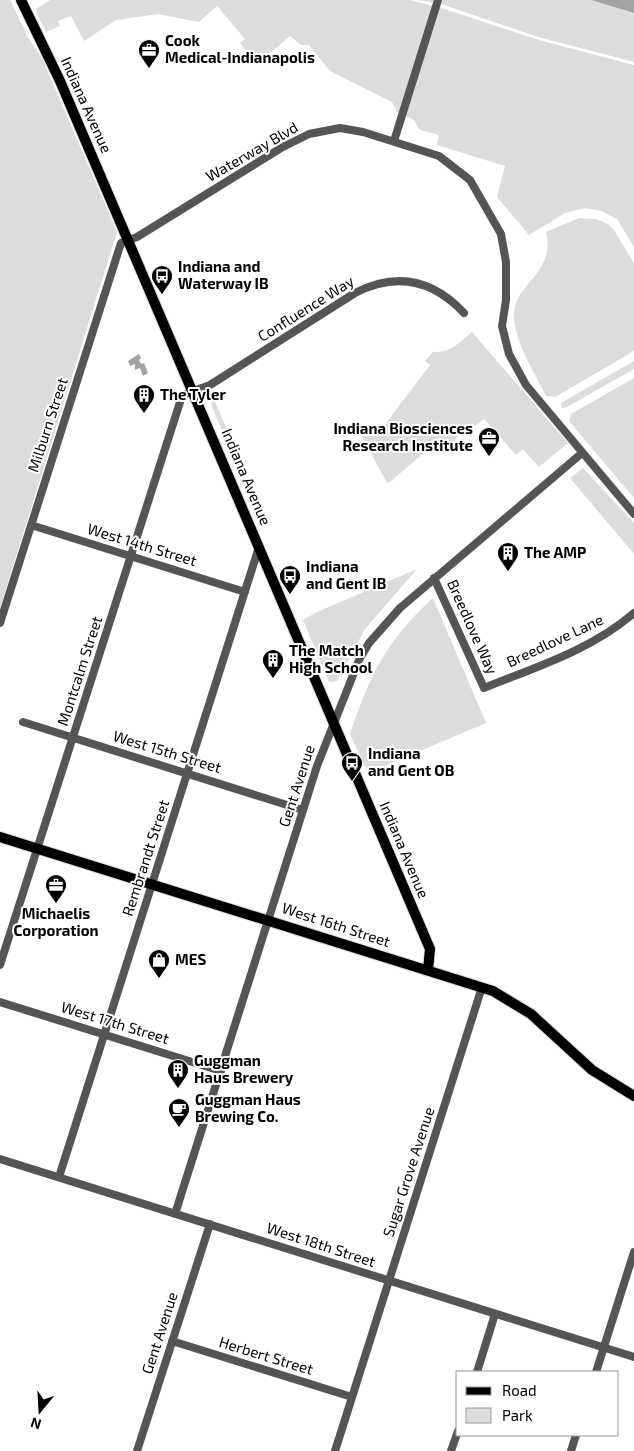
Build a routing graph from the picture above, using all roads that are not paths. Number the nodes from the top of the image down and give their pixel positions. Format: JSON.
{"nodes":[{"id":1,"x":437,"y":2,"type":"edge"},
{"id":2,"x":23,"y":3,"type":"edge"},
{"id":3,"x":394,"y":141,"type":"junction"},
{"id":4,"x":128,"y":240,"type":"junction"},
{"id":5,"x":464,"y":313,"type":"dead end"},
{"id":6,"x":192,"y":391,"type":"junction"},
{"id":7,"x":582,"y":453,"type":"junction"},
{"id":8,"x":634,"y":514,"type":"edge"},
{"id":9,"x":32,"y":525,"type":"junction"},
{"id":10,"x":259,"y":547,"type":"junction"},
{"id":11,"x":131,"y":556,"type":"junction"},
{"id":12,"x":434,"y":578,"type":"junction"},
{"id":13,"x":245,"y":592,"type":"junction"},
{"id":14,"x":634,"y":613,"type":"edge"},
{"id":15,"x":0,"y":623,"type":"edge"},
{"id":16,"x":484,"y":688,"type":"joint"},
{"id":17,"x":23,"y":722,"type":"dead end"},
{"id":18,"x":334,"y":723,"type":"junction"},
{"id":19,"x":73,"y":737,"type":"junction"},
{"id":20,"x":187,"y":773,"type":"junction"},
{"id":21,"x":303,"y":810,"type":"junction"},
{"id":22,"x":0,"y":836,"type":"edge"},
{"id":23,"x":37,"y":849,"type":"junction"},
{"id":24,"x":153,"y":884,"type":"junction"},
{"id":25,"x":270,"y":920,"type":"junction"},
{"id":26,"x":0,"y":966,"type":"edge"},
{"id":27,"x":428,"y":970,"type":"junction"},
{"id":28,"x":482,"y":987,"type":"junction"},
{"id":29,"x":0,"y":1002,"type":"edge"},
{"id":30,"x":104,"y":1034,"type":"junction"},
{"id":31,"x":221,"y":1071,"type":"junction"},
{"id":32,"x":634,"y":1096,"type":"edge"},
{"id":33,"x":0,"y":1158,"type":"edge"},
{"id":34,"x":59,"y":1177,"type":"junction"},
{"id":35,"x":175,"y":1214,"type":"junction"},
{"id":36,"x":210,"y":1224,"type":"junction"},
{"id":37,"x":634,"y":1252,"type":"edge"},
{"id":38,"x":389,"y":1281,"type":"junction"},
{"id":39,"x":495,"y":1314,"type":"junction"},
{"id":40,"x":172,"y":1341,"type":"junction"},
{"id":41,"x":604,"y":1348,"type":"junction"},
{"id":42,"x":634,"y":1357,"type":"edge"},
{"id":43,"x":476,"y":1371,"type":"edge"},
{"id":44,"x":596,"y":1371,"type":"edge"},
{"id":45,"x":352,"y":1397,"type":"junction"},
{"id":46,"x":456,"y":1436,"type":"edge"},
{"id":47,"x":576,"y":1436,"type":"edge"},
{"id":48,"x":137,"y":1451,"type":"edge"},
{"id":49,"x":335,"y":1451,"type":"edge"},
{"id":50,"x":452,"y":1451,"type":"edge"},
{"id":51,"x":571,"y":1451,"type":"edge"}],
"edges":[{"from":1,"to":3,"type":"street"},
{"from":2,"to":4,"type":"main road","name":"Indiana Avenue"},
{"from":3,"to":4,"type":"street","name":"Waterway Blvd"},
{"from":3,"to":7,"type":"street","name":"Waterway Blvd"},
{"from":4,"to":6,"type":"main road","name":"Indiana Avenue"},
{"from":4,"to":9,"type":"street","name":"Milburn Street"},
{"from":5,"to":6,"type":"street","name":"Confluence Way"},
{"from":6,"to":10,"type":"main road","name":"Indiana Avenue"},
{"from":6,"to":11,"type":"street","name":"Montcalm Street"},
{"from":7,"to":8,"type":"street","name":"Waterway Blvd"},
{"from":7,"to":12,"type":"street","name":"Gent Avenue"},
{"from":9,"to":11,"type":"street","name":"West 14th Street"},
{"from":9,"to":15,"type":"street","name":"Milburn Street"},
{"from":10,"to":13,"type":"street","name":"Rembrandt Street"},
{"from":10,"to":18,"type":"main road","name":"Indiana Avenue"},
{"from":11,"to":13,"type":"street","name":"West 14th Street"},
{"from":11,"to":19,"type":"street","name":"Montcalm Street"},
{"from":12,"to":16,"type":"street","name":"Breedlove Way"},
{"from":12,"to":18,"type":"street","name":"Gent Avenue"},
{"from":13,"to":20,"type":"street","name":"Rembrandt Street"},
{"from":14,"to":16,"type":"street","name":"Breedlove Lane"},
{"from":17,"to":19,"type":"street","name":"West 15th Street"},
{"from":18,"to":21,"type":"street","name":"Gent Avenue"},
{"from":18,"to":27,"type":"main road","name":"Indiana Avenue"},
{"from":19,"to":20,"type":"street","name":"West 15th Street"},
{"from":19,"to":23,"type":"street","name":"Montcalm Street"},
{"from":20,"to":21,"type":"street","name":"West 15th Street"},
{"from":20,"to":24,"type":"street","name":"Rembrandt Street"},
{"from":21,"to":25,"type":"street","name":"Gent Avenue"},
{"from":22,"to":23,"type":"main road","name":"West 16th Street"},
{"from":23,"to":24,"type":"main road","name":"West 16th Street"},
{"from":23,"to":26,"type":"street","name":"Montcalm Street"},
{"from":24,"to":25,"type":"main road","name":"West 16th Street"},
{"from":24,"to":30,"type":"street","name":"Rembrandt Street"},
{"from":25,"to":27,"type":"main road","name":"West 16th Street"},
{"from":25,"to":31,"type":"street","name":"Gent Avenue"},
{"from":27,"to":28,"type":"main road","name":"West 16th Street"},
{"from":28,"to":32,"type":"main road","name":"West 16th Street"},
{"from":28,"to":38,"type":"street","name":"Sugar Grove Avenue"},
{"from":29,"to":30,"type":"street","name":"West 17th Street"},
{"from":30,"to":31,"type":"street","name":"West 17th Street"},
{"from":30,"to":34,"type":"street","name":"Rembrandt Street"},
{"from":31,"to":35,"type":"street","name":"Gent Avenue"},
{"from":33,"to":34,"type":"street","name":"West 18th Street"},
{"from":34,"to":35,"type":"street","name":"West 18th Street"},
{"from":35,"to":36,"type":"street","name":"West 18th Street"},
{"from":36,"to":38,"type":"street","name":"West 18th Street"},
{"from":36,"to":40,"type":"street","name":"Gent Avenue"},
{"from":37,"to":41,"type":"street"},
{"from":38,"to":39,"type":"street","name":"West 18th Street"},
{"from":38,"to":45,"type":"street","name":"Sugar Grove Avenue"},
{"from":39,"to":41,"type":"street","name":"West 18th Street"},
{"from":39,"to":43,"type":"street"},
{"from":40,"to":45,"type":"street","name":"Herbert Street"},
{"from":40,"to":48,"type":"street","name":"Gent Avenue"},
{"from":41,"to":42,"type":"street","name":"West 18th Street"},
{"from":41,"to":44,"type":"street"},
{"from":45,"to":49,"type":"street","name":"Sugar Grove Avenue"},
{"from":46,"to":50,"type":"street"},
{"from":47,"to":51,"type":"street"}]}
